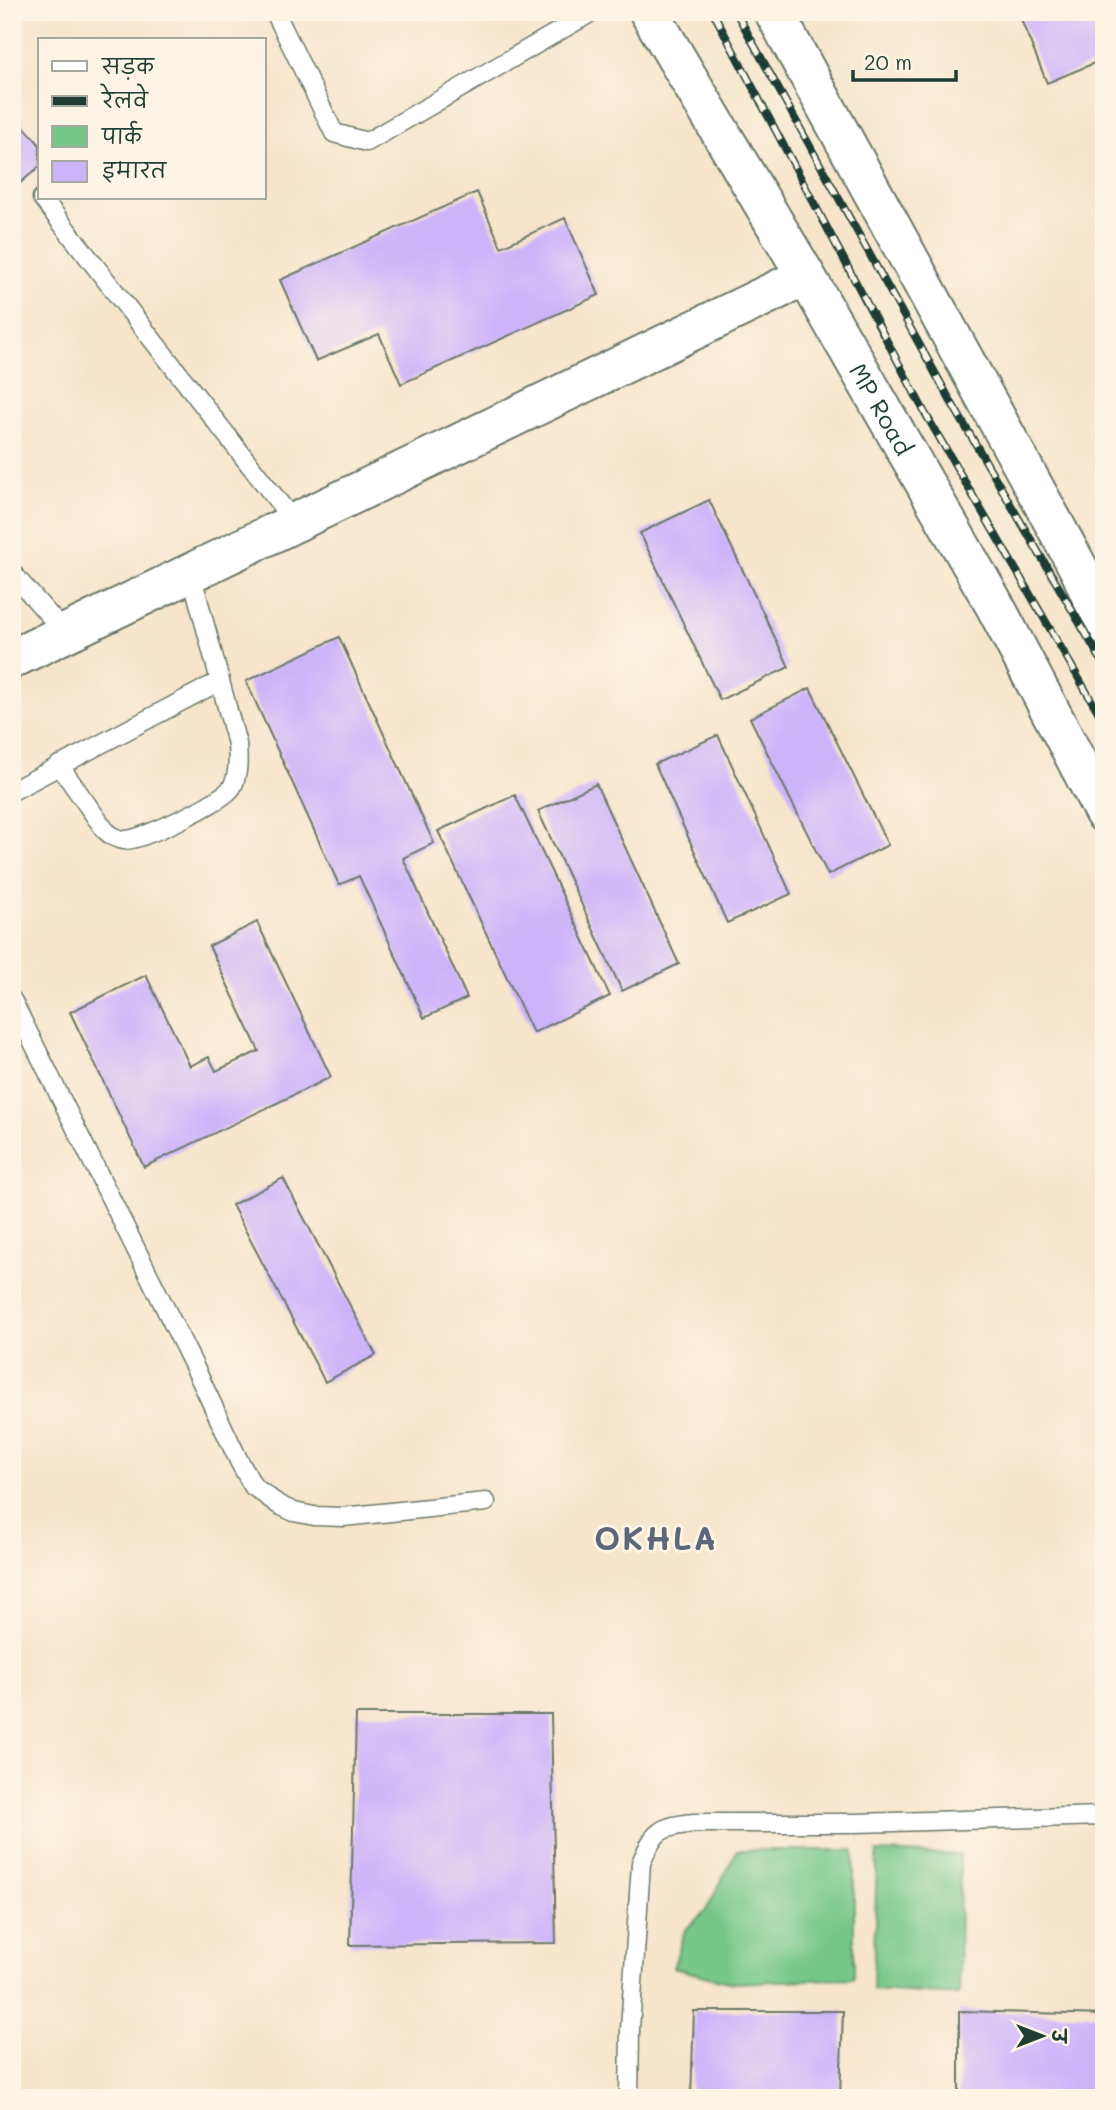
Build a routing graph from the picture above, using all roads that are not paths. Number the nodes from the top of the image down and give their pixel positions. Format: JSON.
{"nodes":[{"id":1,"x":275,"y":12,"type":"edge"},
{"id":2,"x":592,"y":12,"type":"edge"},
{"id":3,"x":649,"y":12,"type":"edge"},
{"id":4,"x":774,"y":12,"type":"edge"},
{"id":5,"x":44,"y":200,"type":"edge"},
{"id":6,"x":806,"y":276,"type":"junction"},
{"id":7,"x":295,"y":523,"type":"junction"},
{"id":8,"x":12,"y":573,"type":"edge"},
{"id":9,"x":191,"y":573,"type":"junction"},
{"id":10,"x":1104,"y":626,"type":"edge"},
{"id":11,"x":65,"y":634,"type":"junction"},
{"id":12,"x":12,"y":659,"type":"edge"},
{"id":13,"x":219,"y":682,"type":"junction"},
{"id":14,"x":59,"y":765,"type":"junction"},
{"id":15,"x":12,"y":791,"type":"edge"},
{"id":16,"x":1104,"y":813,"type":"edge"},
{"id":17,"x":12,"y":1000,"type":"edge"},
{"id":18,"x":486,"y":1502,"type":"dead end"},
{"id":19,"x":1104,"y":1816,"type":"edge"},
{"id":20,"x":629,"y":2098,"type":"edge"}],
"edges":[{"from":1,"to":2,"type":"lane"},
{"from":3,"to":6,"type":"main road","name":"MP Road"},
{"from":4,"to":10,"type":"main road"},
{"from":5,"to":7,"type":"lane"},
{"from":6,"to":7,"type":"main road"},
{"from":6,"to":16,"type":"main road","name":"MP Road"},
{"from":7,"to":9,"type":"main road"},
{"from":8,"to":11,"type":"lane"},
{"from":9,"to":11,"type":"main road"},
{"from":9,"to":13,"type":"lane"},
{"from":11,"to":12,"type":"main road"},
{"from":13,"to":14,"type":"lane"},
{"from":13,"to":14,"type":"lane"},
{"from":14,"to":15,"type":"lane"},
{"from":17,"to":18,"type":"lane"},
{"from":19,"to":20,"type":"lane"}]}
